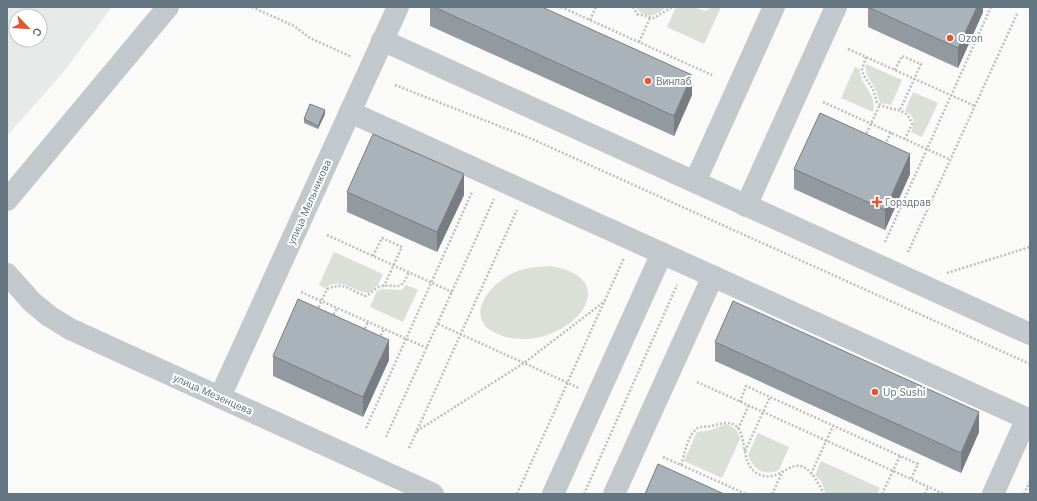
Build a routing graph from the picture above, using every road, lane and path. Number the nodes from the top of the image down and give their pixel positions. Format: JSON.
{"nodes":[{"id":1,"x":168,"y":7,"type":"edge"},
{"id":2,"x":252,"y":7,"type":"edge"},
{"id":3,"x":398,"y":7,"type":"edge"},
{"id":4,"x":561,"y":7,"type":"edge"},
{"id":5,"x":596,"y":7,"type":"edge"},
{"id":6,"x":633,"y":7,"type":"edge"},
{"id":7,"x":672,"y":7,"type":"edge"},
{"id":8,"x":701,"y":7,"type":"edge"},
{"id":9,"x":710,"y":7,"type":"edge"},
{"id":10,"x":774,"y":7,"type":"edge"},
{"id":11,"x":836,"y":7,"type":"edge"},
{"id":12,"x":991,"y":7,"type":"edge"},
{"id":13,"x":256,"y":8,"type":"edge"},
{"id":14,"x":1017,"y":14,"type":"dead end"},
{"id":15,"x":650,"y":18,"type":"junction"},
{"id":16,"x":590,"y":20,"type":"junction"},
{"id":17,"x":382,"y":40,"type":"junction"},
{"id":18,"x":639,"y":42,"type":"junction"},
{"id":19,"x":848,"y":49,"type":"dead end"},
{"id":20,"x":353,"y":57,"type":"dead end"},
{"id":21,"x":866,"y":57,"type":"junction"},
{"id":22,"x":895,"y":70,"type":"junction"},
{"id":23,"x":712,"y":75,"type":"dead end"},
{"id":24,"x":915,"y":79,"type":"junction"},
{"id":25,"x":395,"y":85,"type":"dead end"},
{"id":26,"x":951,"y":95,"type":"junction"},
{"id":27,"x":823,"y":102,"type":"dead end"},
{"id":28,"x":880,"y":104,"type":"junction"},
{"id":29,"x":975,"y":106,"type":"junction"},
{"id":30,"x":900,"y":110,"type":"junction"},
{"id":31,"x":350,"y":112,"type":"junction"},
{"id":32,"x":871,"y":123,"type":"junction"},
{"id":33,"x":891,"y":132,"type":"junction"},
{"id":34,"x":905,"y":139,"type":"junction"},
{"id":35,"x":864,"y":140,"type":"edge"},
{"id":36,"x":883,"y":148,"type":"edge"},
{"id":37,"x":927,"y":149,"type":"junction"},
{"id":38,"x":951,"y":160,"type":"junction"},
{"id":39,"x":695,"y":182,"type":"junction"},
{"id":40,"x":472,"y":192,"type":"dead end"},
{"id":41,"x":495,"y":198,"type":"dead end"},
{"id":42,"x":7,"y":200,"type":"edge"},
{"id":43,"x":746,"y":206,"type":"junction"},
{"id":44,"x":518,"y":208,"type":"dead end"},
{"id":45,"x":327,"y":235,"type":"dead end"},
{"id":46,"x":885,"y":242,"type":"dead end"},
{"id":47,"x":1030,"y":246,"type":"edge"},
{"id":48,"x":908,"y":252,"type":"dead end"},
{"id":49,"x":662,"y":253,"type":"junction"},
{"id":50,"x":373,"y":256,"type":"junction"},
{"id":51,"x":625,"y":256,"type":"dead end"},
{"id":52,"x":394,"y":265,"type":"junction"},
{"id":53,"x":409,"y":272,"type":"junction"},
{"id":54,"x":7,"y":274,"type":"edge"},
{"id":55,"x":713,"y":276,"type":"junction"},
{"id":56,"x":431,"y":282,"type":"junction"},
{"id":57,"x":916,"y":283,"type":"junction"},
{"id":58,"x":677,"y":285,"type":"dead end"},
{"id":59,"x":384,"y":286,"type":"junction"},
{"id":60,"x":301,"y":292,"type":"dead end"},
{"id":61,"x":452,"y":292,"type":"junction"},
{"id":62,"x":884,"y":293,"type":"dead end"},
{"id":63,"x":878,"y":295,"type":"junction"},
{"id":64,"x":322,"y":301,"type":"junction"},
{"id":65,"x":605,"y":301,"type":"junction"},
{"id":66,"x":337,"y":308,"type":"junction"},
{"id":67,"x":316,"y":314,"type":"edge"},
{"id":68,"x":331,"y":321,"type":"edge"},
{"id":69,"x":368,"y":322,"type":"junction"},
{"id":70,"x":438,"y":324,"type":"junction"},
{"id":71,"x":384,"y":329,"type":"junction"},
{"id":72,"x":362,"y":334,"type":"edge"},
{"id":73,"x":460,"y":334,"type":"junction"},
{"id":74,"x":1030,"y":334,"type":"edge"},
{"id":75,"x":406,"y":339,"type":"junction"},
{"id":76,"x":378,"y":342,"type":"edge"},
{"id":77,"x":427,"y":348,"type":"junction"},
{"id":78,"x":524,"y":363,"type":"junction"},
{"id":79,"x":1030,"y":364,"type":"edge"},
{"id":80,"x":697,"y":382,"type":"dead end"},
{"id":81,"x":568,"y":383,"type":"junction"},
{"id":82,"x":585,"y":391,"type":"dead end"},
{"id":83,"x":770,"y":397,"type":"junction"},
{"id":84,"x":220,"y":398,"type":"junction"},
{"id":85,"x":740,"y":402,"type":"junction"},
{"id":86,"x":748,"y":406,"type":"junction"},
{"id":87,"x":763,"y":412,"type":"junction"},
{"id":88,"x":1028,"y":419,"type":"edge"},
{"id":89,"x":833,"y":426,"type":"junction"},
{"id":90,"x":366,"y":428,"type":"dead end"},
{"id":91,"x":738,"y":429,"type":"junction"},
{"id":92,"x":416,"y":432,"type":"junction"},
{"id":93,"x":386,"y":437,"type":"dead end"},
{"id":94,"x":826,"y":441,"type":"junction"},
{"id":95,"x":409,"y":448,"type":"dead end"},
{"id":96,"x":745,"y":452,"type":"junction"},
{"id":97,"x":900,"y":456,"type":"junction"},
{"id":98,"x":663,"y":457,"type":"dead end"},
{"id":99,"x":681,"y":465,"type":"junction"},
{"id":100,"x":783,"y":470,"type":"junction"},
{"id":101,"x":893,"y":471,"type":"junction"},
{"id":102,"x":811,"y":474,"type":"junction"},
{"id":103,"x":911,"y":479,"type":"junction"},
{"id":104,"x":1030,"y":481,"type":"edge"},
{"id":105,"x":928,"y":487,"type":"junction"},
{"id":106,"x":433,"y":494,"type":"edge"},
{"id":107,"x":517,"y":494,"type":"edge"},
{"id":108,"x":553,"y":494,"type":"edge"},
{"id":109,"x":584,"y":494,"type":"edge"},
{"id":110,"x":614,"y":494,"type":"edge"},
{"id":111,"x":746,"y":494,"type":"edge"},
{"id":112,"x":772,"y":494,"type":"edge"},
{"id":113,"x":824,"y":494,"type":"edge"},
{"id":114,"x":882,"y":494,"type":"edge"},
{"id":115,"x":925,"y":494,"type":"edge"},
{"id":116,"x":944,"y":494,"type":"edge"},
{"id":117,"x":993,"y":494,"type":"edge"},
{"id":118,"x":1024,"y":494,"type":"edge"}],
"edges":[{"from":1,"to":42,"type":"street"},
{"from":2,"to":13,"type":"path"},
{"from":3,"to":17,"type":"street","name":"улица Мельникова"},
{"from":4,"to":16,"type":"path"},
{"from":5,"to":16,"type":"path"},
{"from":6,"to":15,"type":"path"},
{"from":7,"to":15,"type":"path"},
{"from":8,"to":9,"type":"path"},
{"from":10,"to":39,"type":"street"},
{"from":11,"to":43,"type":"street"},
{"from":12,"to":26,"type":"path"},
{"from":13,"to":20,"type":"path"},
{"from":14,"to":29,"type":"path"},
{"from":15,"to":18,"type":"path"},
{"from":16,"to":18,"type":"path"},
{"from":17,"to":31,"type":"street","name":"улица Мельникова"},
{"from":17,"to":39,"type":"street"},
{"from":18,"to":23,"type":"path"},
{"from":19,"to":21,"type":"path"},
{"from":21,"to":22,"type":"path"},
{"from":21,"to":28,"type":"path"},
{"from":22,"to":24,"type":"path"},
{"from":22,"to":24,"type":"path"},
{"from":24,"to":26,"type":"path"},
{"from":24,"to":30,"type":"path"},
{"from":25,"to":63,"type":"path"},
{"from":26,"to":29,"type":"path"},
{"from":26,"to":37,"type":"path"},
{"from":27,"to":32,"type":"path"},
{"from":28,"to":30,"type":"path"},
{"from":28,"to":32,"type":"path"},
{"from":29,"to":38,"type":"path"},
{"from":30,"to":34,"type":"path"},
{"from":31,"to":49,"type":"street"},
{"from":31,"to":84,"type":"street","name":"улица Мельникова"},
{"from":32,"to":33,"type":"path"},
{"from":32,"to":35,"type":"path"},
{"from":33,"to":34,"type":"path"},
{"from":33,"to":36,"type":"path"},
{"from":34,"to":37,"type":"path"},
{"from":37,"to":38,"type":"path"},
{"from":37,"to":46,"type":"path"},
{"from":38,"to":48,"type":"path"},
{"from":39,"to":43,"type":"street"},
{"from":40,"to":56,"type":"path"},
{"from":41,"to":61,"type":"path"},
{"from":43,"to":57,"type":"street"},
{"from":44,"to":73,"type":"path"},
{"from":45,"to":50,"type":"path"},
{"from":47,"to":57,"type":"path"},
{"from":49,"to":55,"type":"street"},
{"from":49,"to":108,"type":"street"},
{"from":50,"to":52,"type":"path"},
{"from":50,"to":52,"type":"path"},
{"from":51,"to":65,"type":"path"},
{"from":52,"to":53,"type":"path"},
{"from":52,"to":59,"type":"path"},
{"from":53,"to":56,"type":"path"},
{"from":53,"to":59,"type":"path"},
{"from":54,"to":84,"type":"street","name":"улица Мезенцева"},
{"from":55,"to":88,"type":"street"},
{"from":55,"to":110,"type":"street"},
{"from":56,"to":61,"type":"path"},
{"from":56,"to":75,"type":"path"},
{"from":57,"to":74,"type":"street"},
{"from":58,"to":109,"type":"path"},
{"from":59,"to":64,"type":"path"},
{"from":60,"to":64,"type":"path"},
{"from":61,"to":70,"type":"path"},
{"from":62,"to":63,"type":"path"},
{"from":63,"to":79,"type":"path"},
{"from":64,"to":66,"type":"path"},
{"from":64,"to":67,"type":"path"},
{"from":65,"to":78,"type":"path"},
{"from":65,"to":81,"type":"path"},
{"from":66,"to":68,"type":"path"},
{"from":66,"to":69,"type":"path"},
{"from":69,"to":71,"type":"path"},
{"from":69,"to":72,"type":"path"},
{"from":70,"to":73,"type":"path"},
{"from":70,"to":77,"type":"path"},
{"from":71,"to":75,"type":"path"},
{"from":71,"to":76,"type":"path"},
{"from":73,"to":78,"type":"path"},
{"from":73,"to":92,"type":"path"},
{"from":75,"to":77,"type":"path"},
{"from":75,"to":90,"type":"path"},
{"from":77,"to":93,"type":"path"},
{"from":78,"to":81,"type":"path"},
{"from":78,"to":92,"type":"path"},
{"from":80,"to":85,"type":"path"},
{"from":81,"to":82,"type":"path"},
{"from":81,"to":107,"type":"path"},
{"from":83,"to":85,"type":"path"},
{"from":83,"to":87,"type":"path"},
{"from":83,"to":89,"type":"path"},
{"from":84,"to":106,"type":"street","name":"улица Мезенцева"},
{"from":85,"to":86,"type":"path"},
{"from":86,"to":87,"type":"path"},
{"from":86,"to":91,"type":"path"},
{"from":87,"to":94,"type":"path"},
{"from":87,"to":96,"type":"path"},
{"from":88,"to":117,"type":"street"},
{"from":89,"to":94,"type":"path"},
{"from":89,"to":97,"type":"path"},
{"from":91,"to":96,"type":"path"},
{"from":91,"to":99,"type":"path"},
{"from":92,"to":95,"type":"path"},
{"from":94,"to":101,"type":"path"},
{"from":94,"to":102,"type":"path"},
{"from":96,"to":100,"type":"path"},
{"from":97,"to":101,"type":"path"},
{"from":97,"to":103,"type":"path"},
{"from":98,"to":99,"type":"path"},
{"from":99,"to":111,"type":"path"},
{"from":100,"to":102,"type":"path"},
{"from":100,"to":112,"type":"path"},
{"from":101,"to":103,"type":"path"},
{"from":101,"to":114,"type":"path"},
{"from":102,"to":113,"type":"path"},
{"from":103,"to":105,"type":"path"},
{"from":104,"to":118,"type":"path"},
{"from":105,"to":115,"type":"path"},
{"from":105,"to":116,"type":"path"}]}
